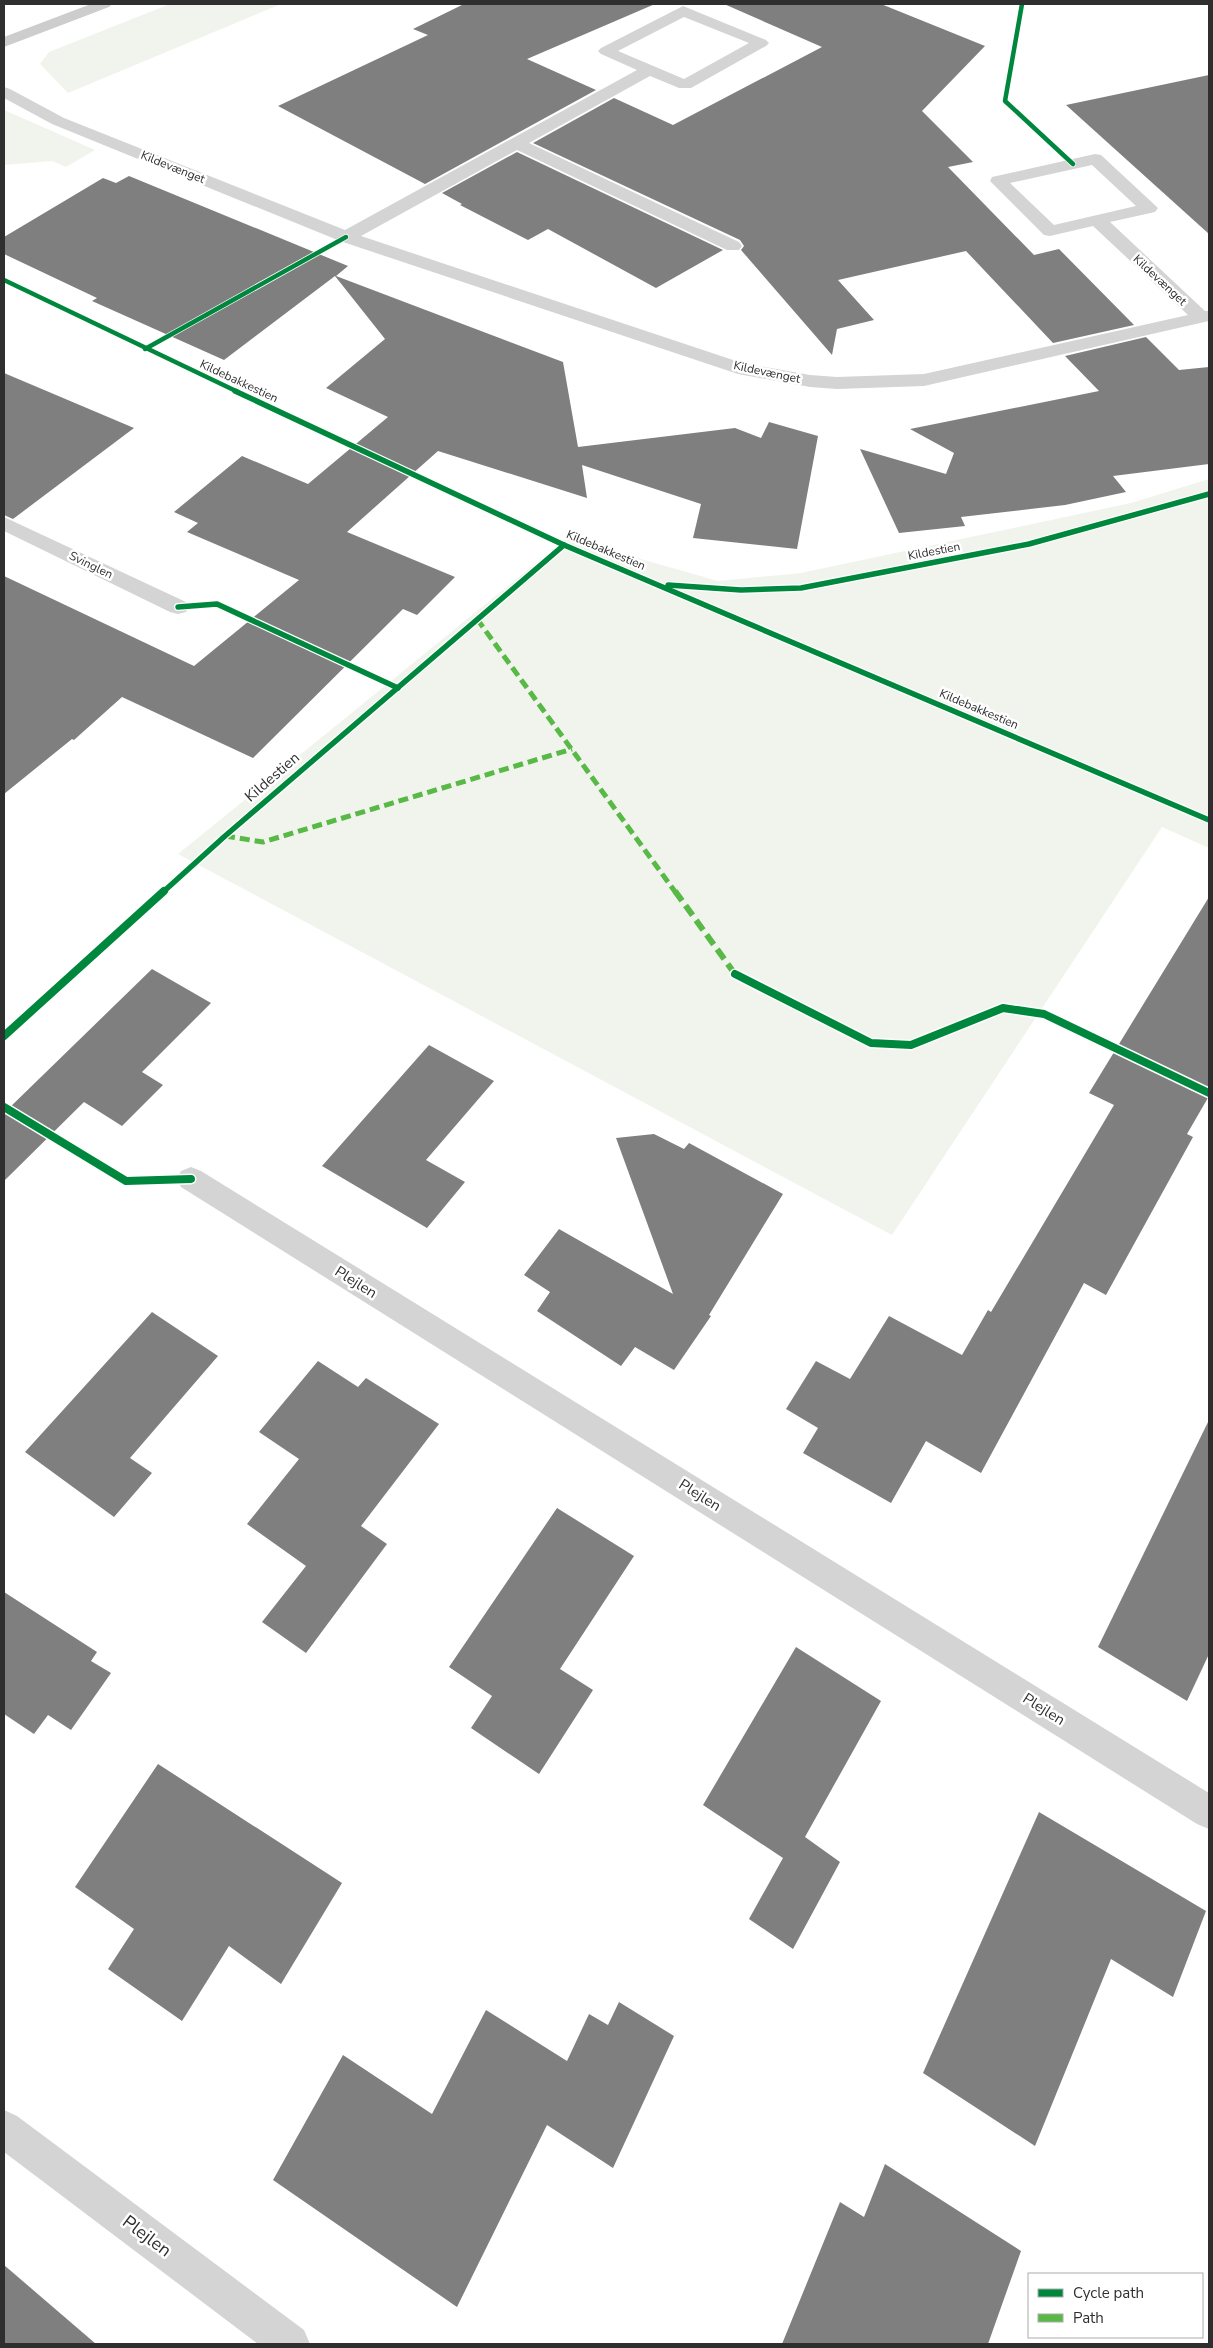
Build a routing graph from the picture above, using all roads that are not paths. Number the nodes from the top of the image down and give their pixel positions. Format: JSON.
{"nodes":[{"id":1,"x":104,"y":4,"type":"edge"},
{"id":2,"x":4,"y":42,"type":"edge"},
{"id":3,"x":649,"y":70,"type":"junction"},
{"id":4,"x":4,"y":92,"type":"edge"},
{"id":5,"x":516,"y":143,"type":"junction"},
{"id":6,"x":1097,"y":220,"type":"junction"},
{"id":7,"x":346,"y":237,"type":"junction"},
{"id":8,"x":733,"y":246,"type":"dead end"},
{"id":9,"x":1205,"y":317,"type":"edge"},
{"id":10,"x":4,"y":523,"type":"edge"},
{"id":11,"x":178,"y":608,"type":"dead end"},
{"id":12,"x":191,"y":1179,"type":"dead end"},
{"id":13,"x":1209,"y":1812,"type":"edge"},
{"id":14,"x":4,"y":2128,"type":"edge"},
{"id":15,"x":290,"y":2344,"type":"edge"}],
"edges":[{"from":1,"to":2,"type":"street"},
{"from":3,"to":3,"type":"street"},
{"from":3,"to":5,"type":"street"},
{"from":4,"to":7,"type":"street","name":"Kildevænget"},
{"from":5,"to":7,"type":"street"},
{"from":5,"to":8,"type":"street"},
{"from":6,"to":6,"type":"street"},
{"from":6,"to":9,"type":"street","name":"Kildevænget"},
{"from":7,"to":9,"type":"street","name":"Kildevænget"},
{"from":10,"to":11,"type":"street","name":"Svinglen"},
{"from":12,"to":13,"type":"street","name":"Plejlen"},
{"from":14,"to":15,"type":"street","name":"Plejlen"}]}
